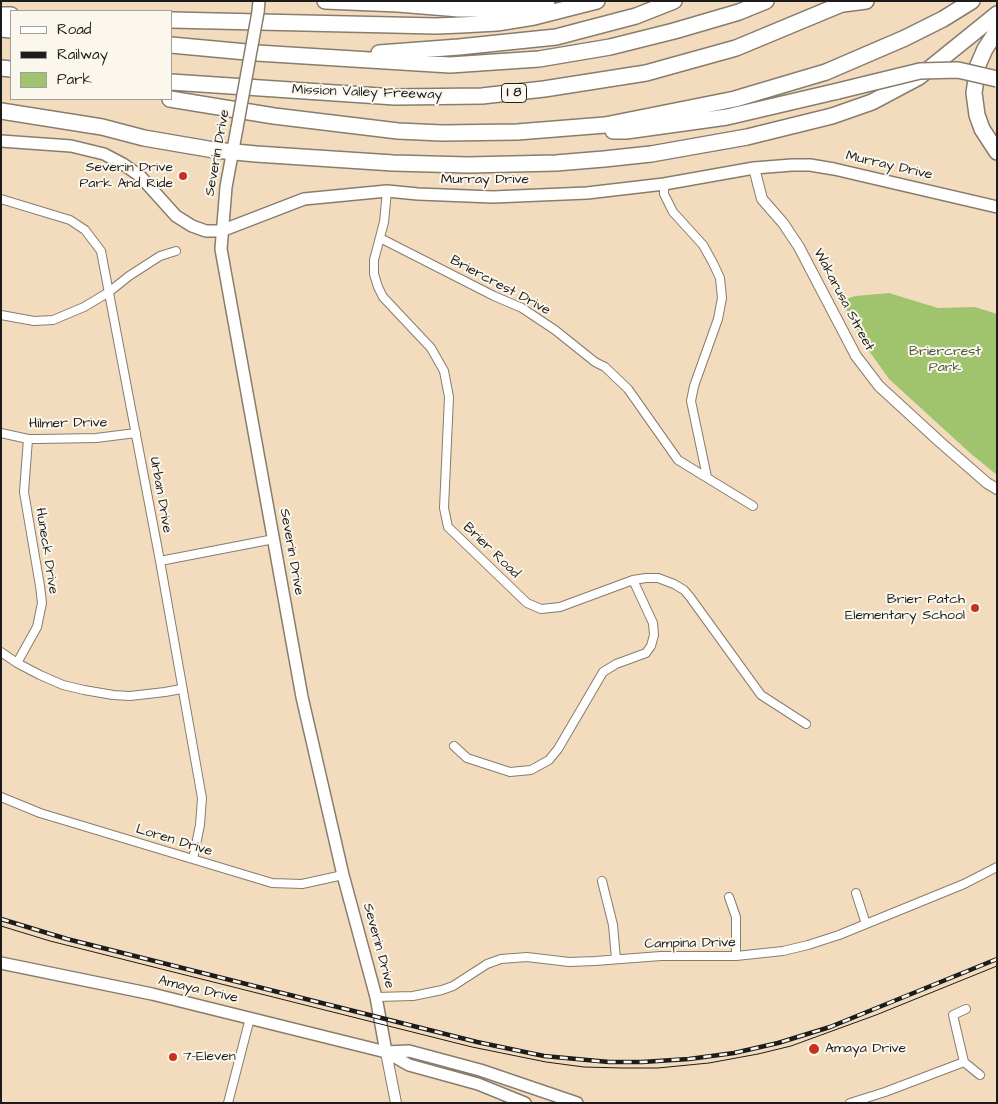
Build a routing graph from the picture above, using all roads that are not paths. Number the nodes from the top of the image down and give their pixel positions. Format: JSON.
{"nodes":[{"id":1,"x":325,"y":1,"type":"edge"},
{"id":2,"x":573,"y":1,"type":"edge"},
{"id":3,"x":597,"y":1,"type":"edge"},
{"id":4,"x":674,"y":1,"type":"edge"},
{"id":5,"x":766,"y":1,"type":"edge"},
{"id":6,"x":866,"y":1,"type":"edge"},
{"id":7,"x":972,"y":1,"type":"edge"},
{"id":8,"x":846,"y":2,"type":"edge"},
{"id":9,"x":258,"y":6,"type":"edge"},
{"id":10,"x":997,"y":14,"type":"edge"},
{"id":11,"x":172,"y":20,"type":"edge"},
{"id":12,"x":997,"y":31,"type":"edge"},
{"id":13,"x":172,"y":45,"type":"edge"},
{"id":14,"x":318,"y":57,"type":"junction"},
{"id":15,"x":997,"y":79,"type":"edge"},
{"id":16,"x":172,"y":82,"type":"edge"},
{"id":17,"x":172,"y":99,"type":"edge"},
{"id":18,"x":1,"y":110,"type":"edge"},
{"id":19,"x":554,"y":130,"type":"junction"},
{"id":20,"x":1,"y":141,"type":"edge"},
{"id":21,"x":232,"y":152,"type":"junction"},
{"id":22,"x":997,"y":152,"type":"edge"},
{"id":23,"x":754,"y":168,"type":"junction"},
{"id":24,"x":664,"y":184,"type":"junction"},
{"id":25,"x":387,"y":191,"type":"junction"},
{"id":26,"x":1,"y":199,"type":"edge"},
{"id":27,"x":997,"y":207,"type":"edge"},
{"id":28,"x":221,"y":231,"type":"junction"},
{"id":29,"x":380,"y":238,"type":"junction"},
{"id":30,"x":176,"y":251,"type":"dead end"},
{"id":31,"x":109,"y":292,"type":"junction"},
{"id":32,"x":1,"y":315,"type":"edge"},
{"id":33,"x":1,"y":433,"type":"edge"},
{"id":34,"x":136,"y":433,"type":"junction"},
{"id":35,"x":28,"y":438,"type":"junction"},
{"id":36,"x":707,"y":477,"type":"junction"},
{"id":37,"x":997,"y":489,"type":"edge"},
{"id":38,"x":753,"y":506,"type":"dead end"},
{"id":39,"x":274,"y":539,"type":"junction"},
{"id":40,"x":160,"y":561,"type":"junction"},
{"id":41,"x":633,"y":580,"type":"junction"},
{"id":42,"x":1,"y":652,"type":"edge"},
{"id":43,"x":17,"y":663,"type":"junction"},
{"id":44,"x":181,"y":689,"type":"junction"},
{"id":45,"x":806,"y":724,"type":"dead end"},
{"id":46,"x":454,"y":746,"type":"dead end"},
{"id":47,"x":1,"y":797,"type":"edge"},
{"id":48,"x":193,"y":859,"type":"junction"},
{"id":49,"x":997,"y":867,"type":"edge"},
{"id":50,"x":343,"y":875,"type":"junction"},
{"id":51,"x":602,"y":882,"type":"dead end"},
{"id":52,"x":856,"y":893,"type":"dead end"},
{"id":53,"x":729,"y":897,"type":"dead end"},
{"id":54,"x":866,"y":924,"type":"junction"},
{"id":55,"x":736,"y":956,"type":"junction"},
{"id":56,"x":616,"y":959,"type":"junction"},
{"id":57,"x":1,"y":963,"type":"edge"},
{"id":58,"x":376,"y":997,"type":"junction"},
{"id":59,"x":966,"y":1009,"type":"dead end"},
{"id":60,"x":250,"y":1018,"type":"junction"},
{"id":61,"x":386,"y":1052,"type":"junction"},
{"id":62,"x":964,"y":1062,"type":"junction"},
{"id":63,"x":980,"y":1075,"type":"dead end"},
{"id":64,"x":228,"y":1103,"type":"edge"},
{"id":65,"x":396,"y":1103,"type":"edge"},
{"id":66,"x":525,"y":1103,"type":"edge"},
{"id":67,"x":576,"y":1103,"type":"edge"},
{"id":68,"x":850,"y":1103,"type":"edge"}],
"edges":[{"from":1,"to":2,"type":"highway"},
{"from":3,"to":11,"type":"highway"},
{"from":4,"to":14,"type":"highway"},
{"from":5,"to":14,"type":"highway"},
{"from":6,"to":8,"type":"highway","name":"Mission Valley Freeway"},
{"from":7,"to":19,"type":"highway"},
{"from":8,"to":16,"type":"highway","name":"Mission Valley Freeway","number":"I 8"},
{"from":9,"to":21,"type":"main road","name":"Severin Drive","bridge":true},
{"from":10,"to":21,"type":"highway"},
{"from":12,"to":22,"type":"highway"},
{"from":13,"to":14,"type":"highway"},
{"from":15,"to":19,"type":"highway","bridge":true},
{"from":17,"to":19,"type":"highway"},
{"from":18,"to":21,"type":"highway"},
{"from":20,"to":28,"type":"main road","name":"Murray Drive"},
{"from":21,"to":28,"type":"main road","name":"Severin Drive"},
{"from":23,"to":24,"type":"main road","name":"Murray Drive"},
{"from":23,"to":27,"type":"main road","name":"Murray Drive"},
{"from":23,"to":37,"type":"street","name":"Wakarusa Street"},
{"from":24,"to":25,"type":"main road","name":"Murray Drive"},
{"from":24,"to":36,"type":"street"},
{"from":25,"to":28,"type":"main road","name":"Murray Drive"},
{"from":25,"to":29,"type":"street","name":"Brier Road"},
{"from":26,"to":31,"type":"street","name":"Urban Drive"},
{"from":28,"to":39,"type":"main road","name":"Severin Drive"},
{"from":29,"to":36,"type":"street","name":"Briercrest Drive"},
{"from":29,"to":41,"type":"street","name":"Brier Road"},
{"from":30,"to":31,"type":"street"},
{"from":31,"to":32,"type":"street"},
{"from":31,"to":34,"type":"street","name":"Urban Drive"},
{"from":33,"to":35,"type":"street","name":"Hilmer Drive"},
{"from":34,"to":35,"type":"street","name":"Hilmer Drive"},
{"from":34,"to":40,"type":"street","name":"Urban Drive"},
{"from":35,"to":43,"type":"street","name":"Huneck Drive"},
{"from":36,"to":38,"type":"street","name":"Briercrest Drive"},
{"from":39,"to":40,"type":"street"},
{"from":39,"to":50,"type":"main road","name":"Severin Drive"},
{"from":40,"to":44,"type":"street","name":"Urban Drive"},
{"from":41,"to":45,"type":"street","name":"Brier Road"},
{"from":41,"to":46,"type":"street"},
{"from":42,"to":43,"type":"street"},
{"from":43,"to":44,"type":"street"},
{"from":44,"to":48,"type":"street","name":"Urban Drive"},
{"from":47,"to":48,"type":"street","name":"Loren Drive"},
{"from":48,"to":50,"type":"street","name":"Loren Drive"},
{"from":49,"to":54,"type":"street","name":"Campina Drive"},
{"from":50,"to":58,"type":"main road","name":"Severin Drive"},
{"from":51,"to":56,"type":"street"},
{"from":52,"to":54,"type":"street"},
{"from":53,"to":55,"type":"street"},
{"from":54,"to":55,"type":"street","name":"Campina Drive"},
{"from":55,"to":56,"type":"street","name":"Campina Drive"},
{"from":56,"to":58,"type":"street","name":"Campina Drive"},
{"from":57,"to":60,"type":"main road","name":"Amaya Drive"},
{"from":58,"to":61,"type":"main road","name":"Severin Drive"},
{"from":59,"to":62,"type":"street"},
{"from":60,"to":61,"type":"main road","name":"Amaya Drive"},
{"from":60,"to":64,"type":"street"},
{"from":61,"to":65,"type":"street","name":"Severin Drive"},
{"from":61,"to":66,"type":"main road","name":"Amaya Drive"},
{"from":61,"to":67,"type":"main road","name":"Amaya Drive"},
{"from":62,"to":63,"type":"street"},
{"from":62,"to":68,"type":"street"}]}
